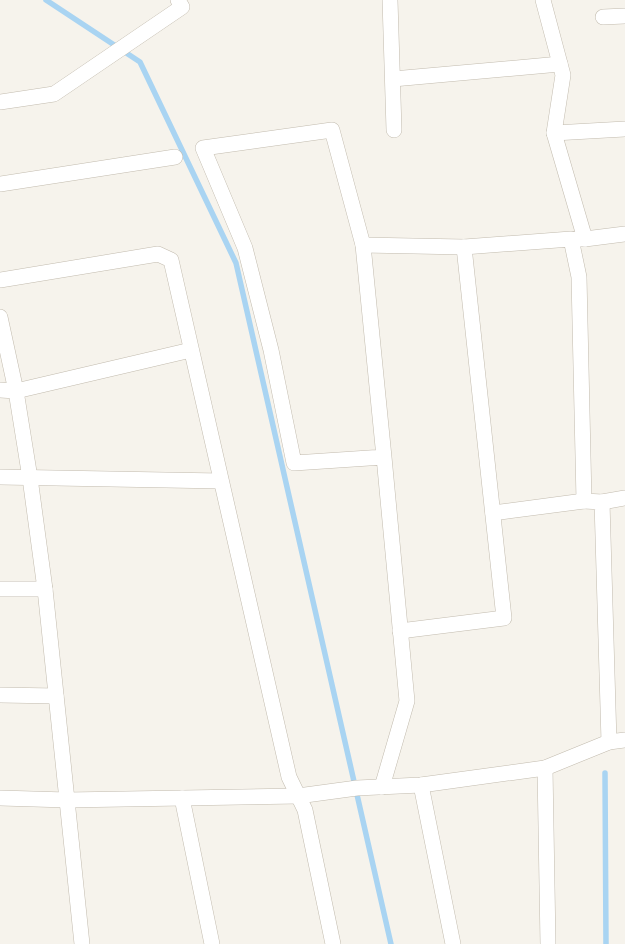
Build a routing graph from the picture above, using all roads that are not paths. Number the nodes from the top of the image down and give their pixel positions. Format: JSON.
{"nodes":[{"id":1,"x":178,"y":0,"type":"edge"},
{"id":2,"x":390,"y":0,"type":"edge"},
{"id":3,"x":543,"y":0,"type":"edge"},
{"id":4,"x":625,"y":16,"type":"edge"},
{"id":5,"x":603,"y":17,"type":"dead end"},
{"id":6,"x":560,"y":64,"type":"junction"},
{"id":7,"x":392,"y":79,"type":"junction"},
{"id":8,"x":0,"y":102,"type":"edge"},
{"id":9,"x":625,"y":129,"type":"edge"},
{"id":10,"x":394,"y":130,"type":"dead end"},
{"id":11,"x":554,"y":133,"type":"junction"},
{"id":12,"x":176,"y":157,"type":"dead end"},
{"id":13,"x":0,"y":184,"type":"edge"},
{"id":14,"x":625,"y":234,"type":"edge"},
{"id":15,"x":578,"y":239,"type":"junction"},
{"id":16,"x":363,"y":245,"type":"junction"},
{"id":17,"x":464,"y":247,"type":"junction"},
{"id":18,"x":0,"y":280,"type":"edge"},
{"id":19,"x":0,"y":318,"type":"edge"},
{"id":20,"x":191,"y":350,"type":"junction"},
{"id":21,"x":0,"y":390,"type":"edge"},
{"id":22,"x":16,"y":391,"type":"junction"},
{"id":23,"x":384,"y":457,"type":"junction"},
{"id":24,"x":0,"y":477,"type":"edge"},
{"id":25,"x":30,"y":478,"type":"junction"},
{"id":26,"x":221,"y":481,"type":"junction"},
{"id":27,"x":625,"y":498,"type":"edge"},
{"id":28,"x":584,"y":501,"type":"junction"},
{"id":29,"x":602,"y":502,"type":"junction"},
{"id":30,"x":493,"y":513,"type":"junction"},
{"id":31,"x":0,"y":589,"type":"edge"},
{"id":32,"x":44,"y":589,"type":"junction"},
{"id":33,"x":400,"y":631,"type":"junction"},
{"id":34,"x":0,"y":695,"type":"edge"},
{"id":35,"x":56,"y":696,"type":"junction"},
{"id":36,"x":625,"y":740,"type":"edge"},
{"id":37,"x":609,"y":742,"type":"junction"},
{"id":38,"x":545,"y":768,"type":"junction"},
{"id":39,"x":421,"y":785,"type":"junction"},
{"id":40,"x":382,"y":787,"type":"junction"},
{"id":41,"x":298,"y":796,"type":"junction"},
{"id":42,"x":0,"y":798,"type":"edge"},
{"id":43,"x":182,"y":798,"type":"junction"},
{"id":44,"x":67,"y":800,"type":"junction"},
{"id":45,"x":82,"y":944,"type":"edge"},
{"id":46,"x":212,"y":944,"type":"edge"},
{"id":47,"x":333,"y":944,"type":"edge"},
{"id":48,"x":453,"y":944,"type":"edge"},
{"id":49,"x":548,"y":944,"type":"edge"}],
"edges":[{"from":1,"to":8,"type":"street"},
{"from":2,"to":7,"type":"street"},
{"from":3,"to":6,"type":"street"},
{"from":4,"to":5,"type":"street"},
{"from":6,"to":7,"type":"street"},
{"from":6,"to":11,"type":"street"},
{"from":7,"to":10,"type":"street"},
{"from":9,"to":11,"type":"street"},
{"from":11,"to":15,"type":"street"},
{"from":12,"to":13,"type":"street"},
{"from":14,"to":15,"type":"street"},
{"from":15,"to":17,"type":"street"},
{"from":15,"to":28,"type":"street"},
{"from":16,"to":17,"type":"street"},
{"from":16,"to":23,"type":"street"},
{"from":16,"to":23,"type":"street"},
{"from":17,"to":30,"type":"street"},
{"from":18,"to":20,"type":"street"},
{"from":19,"to":22,"type":"street"},
{"from":20,"to":22,"type":"street"},
{"from":20,"to":26,"type":"street"},
{"from":21,"to":22,"type":"street"},
{"from":22,"to":25,"type":"street"},
{"from":23,"to":33,"type":"street"},
{"from":24,"to":25,"type":"street"},
{"from":25,"to":26,"type":"street"},
{"from":25,"to":32,"type":"street"},
{"from":26,"to":41,"type":"street"},
{"from":27,"to":29,"type":"street"},
{"from":28,"to":29,"type":"street"},
{"from":28,"to":30,"type":"street"},
{"from":29,"to":37,"type":"street"},
{"from":30,"to":33,"type":"street"},
{"from":31,"to":32,"type":"street"},
{"from":32,"to":35,"type":"street"},
{"from":33,"to":40,"type":"street"},
{"from":34,"to":35,"type":"street"},
{"from":35,"to":44,"type":"street"},
{"from":36,"to":37,"type":"street"},
{"from":37,"to":38,"type":"street"},
{"from":38,"to":39,"type":"street"},
{"from":38,"to":49,"type":"street"},
{"from":39,"to":40,"type":"street"},
{"from":39,"to":48,"type":"street"},
{"from":40,"to":41,"type":"street"},
{"from":41,"to":43,"type":"street"},
{"from":41,"to":47,"type":"street"},
{"from":42,"to":44,"type":"street"},
{"from":43,"to":44,"type":"street"},
{"from":43,"to":46,"type":"street"},
{"from":44,"to":45,"type":"street"}]}
